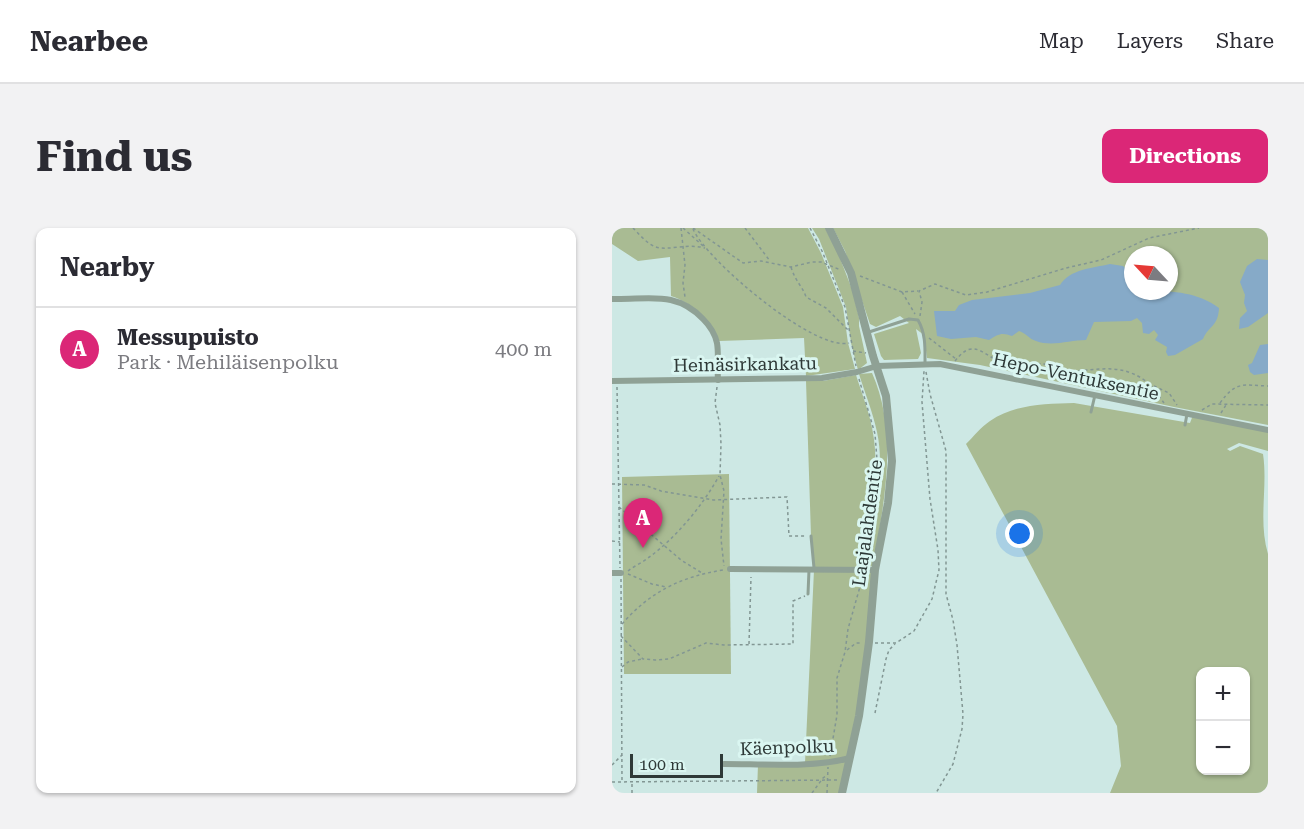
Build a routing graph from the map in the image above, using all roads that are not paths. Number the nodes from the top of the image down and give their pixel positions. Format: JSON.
{"nodes":[{"id":1,"x":829,"y":228,"type":"edge"},
{"id":2,"x":612,"y":299,"type":"edge"},
{"id":3,"x":867,"y":333,"type":"junction"},
{"id":4,"x":925,"y":364,"type":"junction"},
{"id":5,"x":877,"y":366,"type":"junction"},
{"id":6,"x":718,"y":380,"type":"junction"},
{"id":7,"x":614,"y":381,"type":"edge"},
{"id":8,"x":1095,"y":395,"type":"junction"},
{"id":9,"x":1091,"y":412,"type":"dead end"},
{"id":10,"x":1187,"y":413,"type":"junction"},
{"id":11,"x":1185,"y":425,"type":"dead end"},
{"id":12,"x":1268,"y":430,"type":"edge"},
{"id":13,"x":811,"y":536,"type":"road end"},
{"id":14,"x":730,"y":569,"type":"dead end"},
{"id":15,"x":811,"y":570,"type":"junction"},
{"id":16,"x":875,"y":570,"type":"junction"},
{"id":17,"x":612,"y":573,"type":"edge"},
{"id":18,"x":621,"y":573,"type":"road end"},
{"id":19,"x":808,"y":594,"type":"road end"},
{"id":20,"x":850,"y":758,"type":"junction"},
{"id":21,"x":724,"y":764,"type":"dead end"},
{"id":22,"x":842,"y":793,"type":"edge"}],
"edges":[{"from":1,"to":3,"type":"street","name":"Laajalahdentie"},
{"from":2,"to":6,"type":"street"},
{"from":3,"to":4,"type":"lane"},
{"from":3,"to":5,"type":"street","name":"Laajalahdentie"},
{"from":4,"to":5,"type":"street","name":"Hepo-Ventuksentie"},
{"from":4,"to":8,"type":"street","name":"Hepo-Ventuksentie"},
{"from":5,"to":6,"type":"street","name":"Heinäsirkankatu"},
{"from":5,"to":16,"type":"street","name":"Laajalahdentie"},
{"from":6,"to":7,"type":"street","name":"Heinäsirkankatu"},
{"from":8,"to":9,"type":"lane"},
{"from":8,"to":10,"type":"street","name":"Hepo-Ventuksentie"},
{"from":10,"to":11,"type":"lane"},
{"from":10,"to":12,"type":"street","name":"Hepo-Ventuksentie"},
{"from":13,"to":15,"type":"lane"},
{"from":14,"to":15,"type":"street"},
{"from":15,"to":16,"type":"street"},
{"from":15,"to":19,"type":"lane"},
{"from":16,"to":20,"type":"street","name":"Laajalahdentie"},
{"from":17,"to":18,"type":"street"},
{"from":20,"to":21,"type":"street","name":"Käenpolku"},
{"from":20,"to":22,"type":"street","name":"Laajalahdentie"}]}
